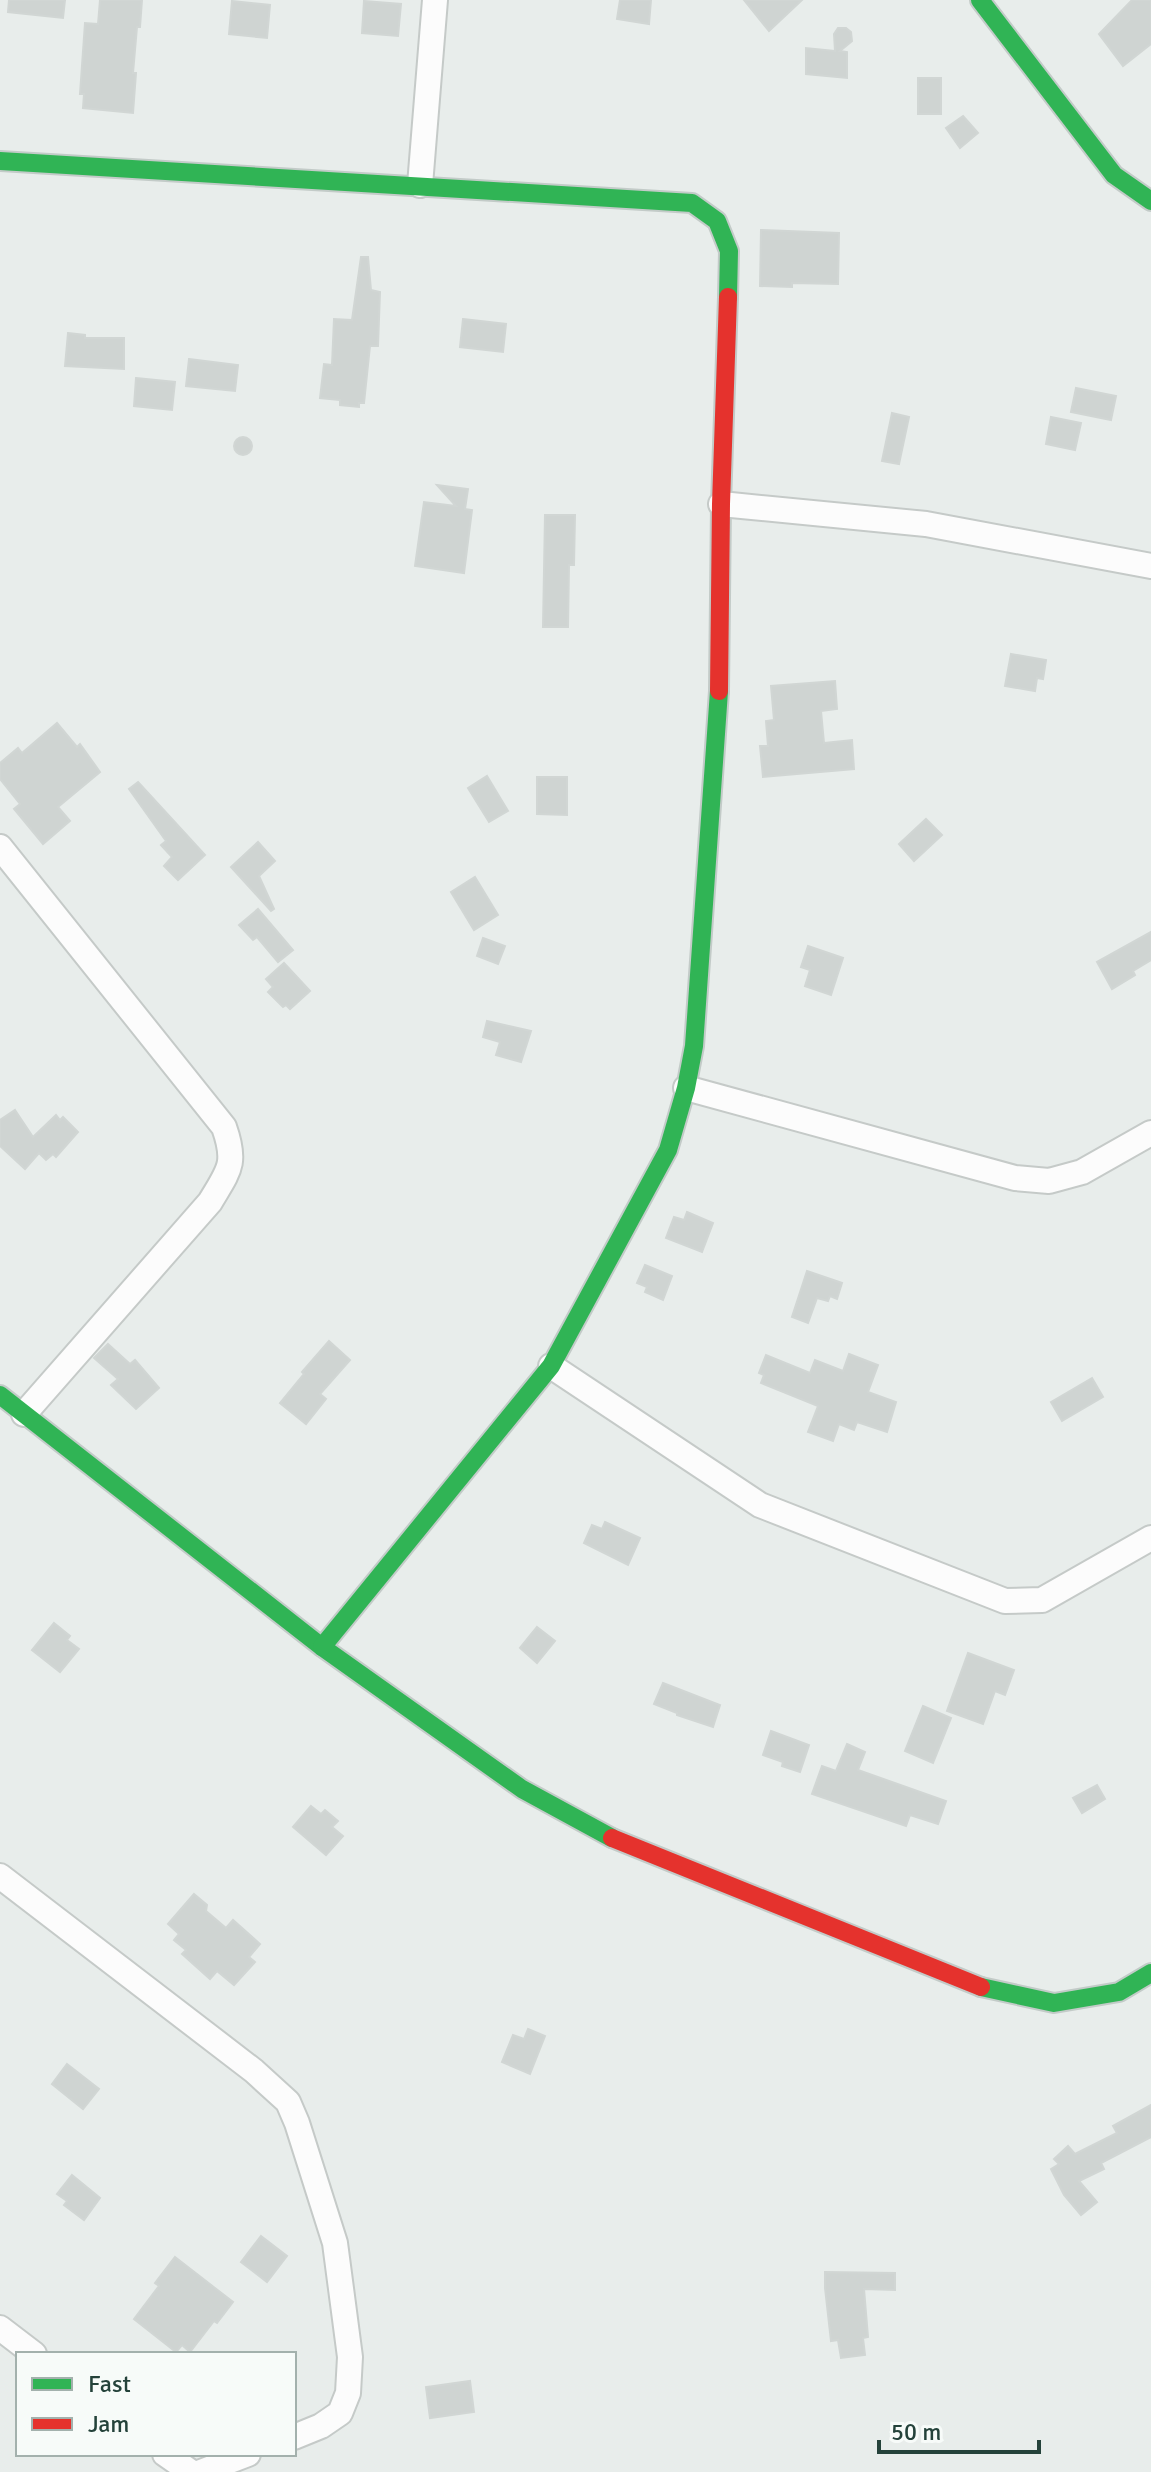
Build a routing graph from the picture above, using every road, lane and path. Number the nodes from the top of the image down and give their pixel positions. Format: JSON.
{"nodes":[{"id":1,"x":435,"y":0,"type":"edge"},
{"id":2,"x":980,"y":0,"type":"edge"},
{"id":3,"x":0,"y":161,"type":"edge"},
{"id":4,"x":420,"y":185,"type":"junction"},
{"id":5,"x":1151,"y":201,"type":"edge"},
{"id":6,"x":721,"y":504,"type":"junction"},
{"id":7,"x":1151,"y":566,"type":"edge"},
{"id":8,"x":0,"y":847,"type":"edge"},
{"id":9,"x":686,"y":1088,"type":"junction"},
{"id":10,"x":1151,"y":1133,"type":"edge"},
{"id":11,"x":551,"y":1366,"type":"junction"},
{"id":12,"x":0,"y":1395,"type":"edge"},
{"id":13,"x":24,"y":1414,"type":"junction"},
{"id":14,"x":1151,"y":1538,"type":"edge"},
{"id":15,"x":322,"y":1647,"type":"junction"},
{"id":16,"x":0,"y":1876,"type":"edge"},
{"id":17,"x":1151,"y":1973,"type":"edge"},
{"id":18,"x":0,"y":2328,"type":"edge"},
{"id":19,"x":31,"y":2352,"type":"edge"},
{"id":20,"x":296,"y":2436,"type":"edge"},
{"id":21,"x":168,"y":2456,"type":"edge"},
{"id":22,"x":243,"y":2456,"type":"edge"},
{"id":23,"x":191,"y":2472,"type":"edge"},
{"id":24,"x":201,"y":2472,"type":"edge"}],
"edges":[{"from":1,"to":4,"type":"street"},
{"from":2,"to":5,"type":"street"},
{"from":3,"to":4,"type":"street"},
{"from":4,"to":6,"type":"street"},
{"from":6,"to":7,"type":"street"},
{"from":6,"to":9,"type":"street"},
{"from":8,"to":13,"type":"street"},
{"from":9,"to":10,"type":"street"},
{"from":9,"to":11,"type":"street"},
{"from":11,"to":14,"type":"street"},
{"from":11,"to":15,"type":"street"},
{"from":12,"to":13,"type":"street"},
{"from":13,"to":15,"type":"street"},
{"from":15,"to":17,"type":"street"},
{"from":16,"to":20,"type":"street"},
{"from":18,"to":19,"type":"street"},
{"from":21,"to":23,"type":"street"},
{"from":22,"to":24,"type":"street"}]}
